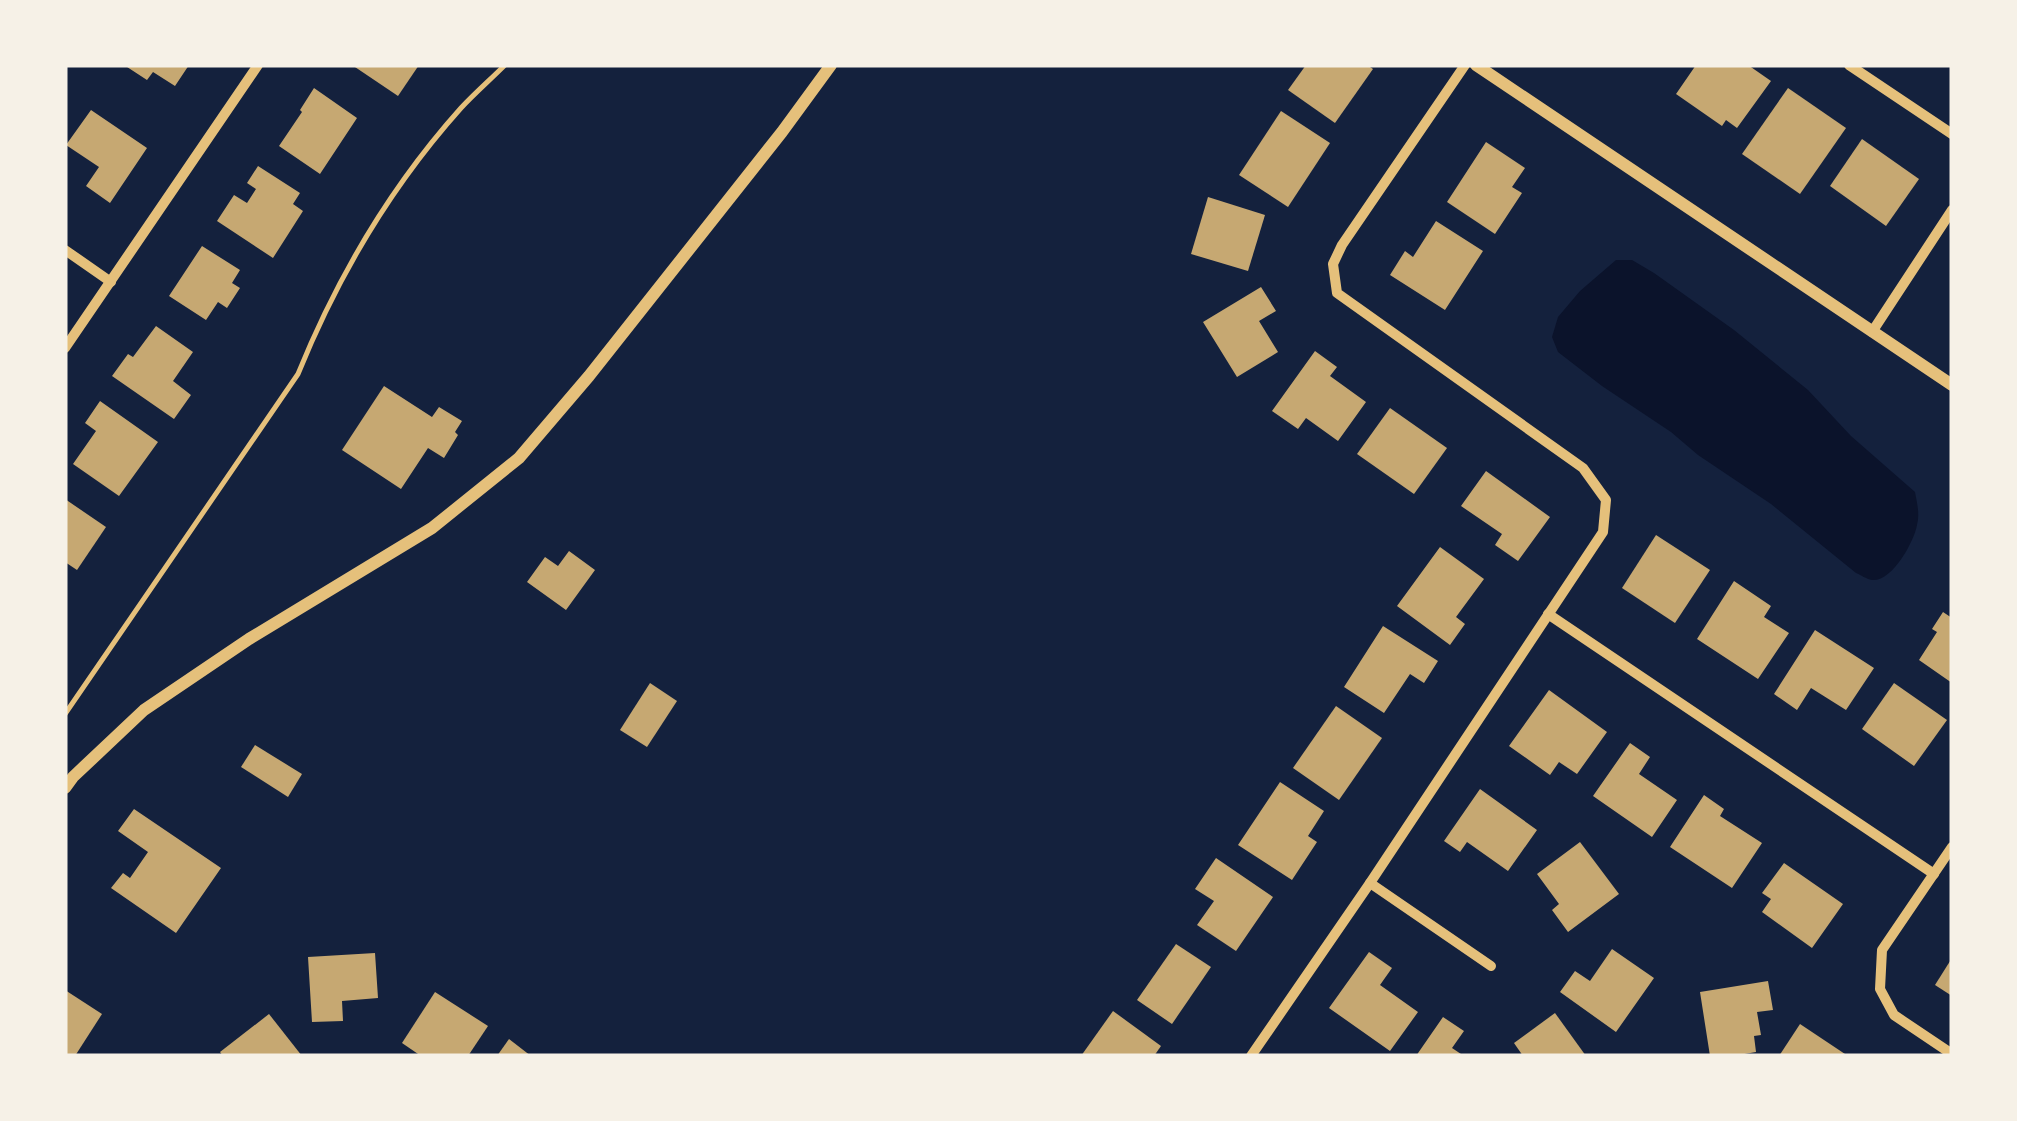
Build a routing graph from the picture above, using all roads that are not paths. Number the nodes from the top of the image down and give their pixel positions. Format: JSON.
{"nodes":[{"id":1,"x":258,"y":65,"type":"edge"},
{"id":2,"x":831,"y":65,"type":"edge"},
{"id":3,"x":1465,"y":65,"type":"edge"},
{"id":4,"x":1476,"y":65,"type":"edge"},
{"id":5,"x":1849,"y":65,"type":"edge"},
{"id":6,"x":1952,"y":134,"type":"edge"},
{"id":7,"x":1952,"y":210,"type":"edge"},
{"id":8,"x":65,"y":250,"type":"edge"},
{"id":9,"x":111,"y":282,"type":"junction"},
{"id":10,"x":1872,"y":332,"type":"junction"},
{"id":11,"x":65,"y":348,"type":"edge"},
{"id":12,"x":1952,"y":386,"type":"edge"},
{"id":13,"x":1548,"y":614,"type":"junction"},
{"id":14,"x":65,"y":788,"type":"edge"},
{"id":15,"x":1952,"y":847,"type":"edge"},
{"id":16,"x":1934,"y":874,"type":"junction"},
{"id":17,"x":1370,"y":883,"type":"junction"},
{"id":18,"x":1491,"y":966,"type":"dead end"},
{"id":19,"x":1952,"y":1054,"type":"edge"},
{"id":20,"x":1251,"y":1056,"type":"edge"}],
"edges":[{"from":1,"to":9,"type":"street"},
{"from":2,"to":14,"type":"street"},
{"from":3,"to":13,"type":"street"},
{"from":4,"to":10,"type":"street"},
{"from":5,"to":6,"type":"street"},
{"from":7,"to":10,"type":"street"},
{"from":8,"to":9,"type":"street"},
{"from":9,"to":11,"type":"street"},
{"from":10,"to":12,"type":"street"},
{"from":13,"to":16,"type":"street"},
{"from":13,"to":17,"type":"street"},
{"from":15,"to":16,"type":"street"},
{"from":16,"to":19,"type":"street"},
{"from":17,"to":18,"type":"street"},
{"from":17,"to":20,"type":"street"}]}
